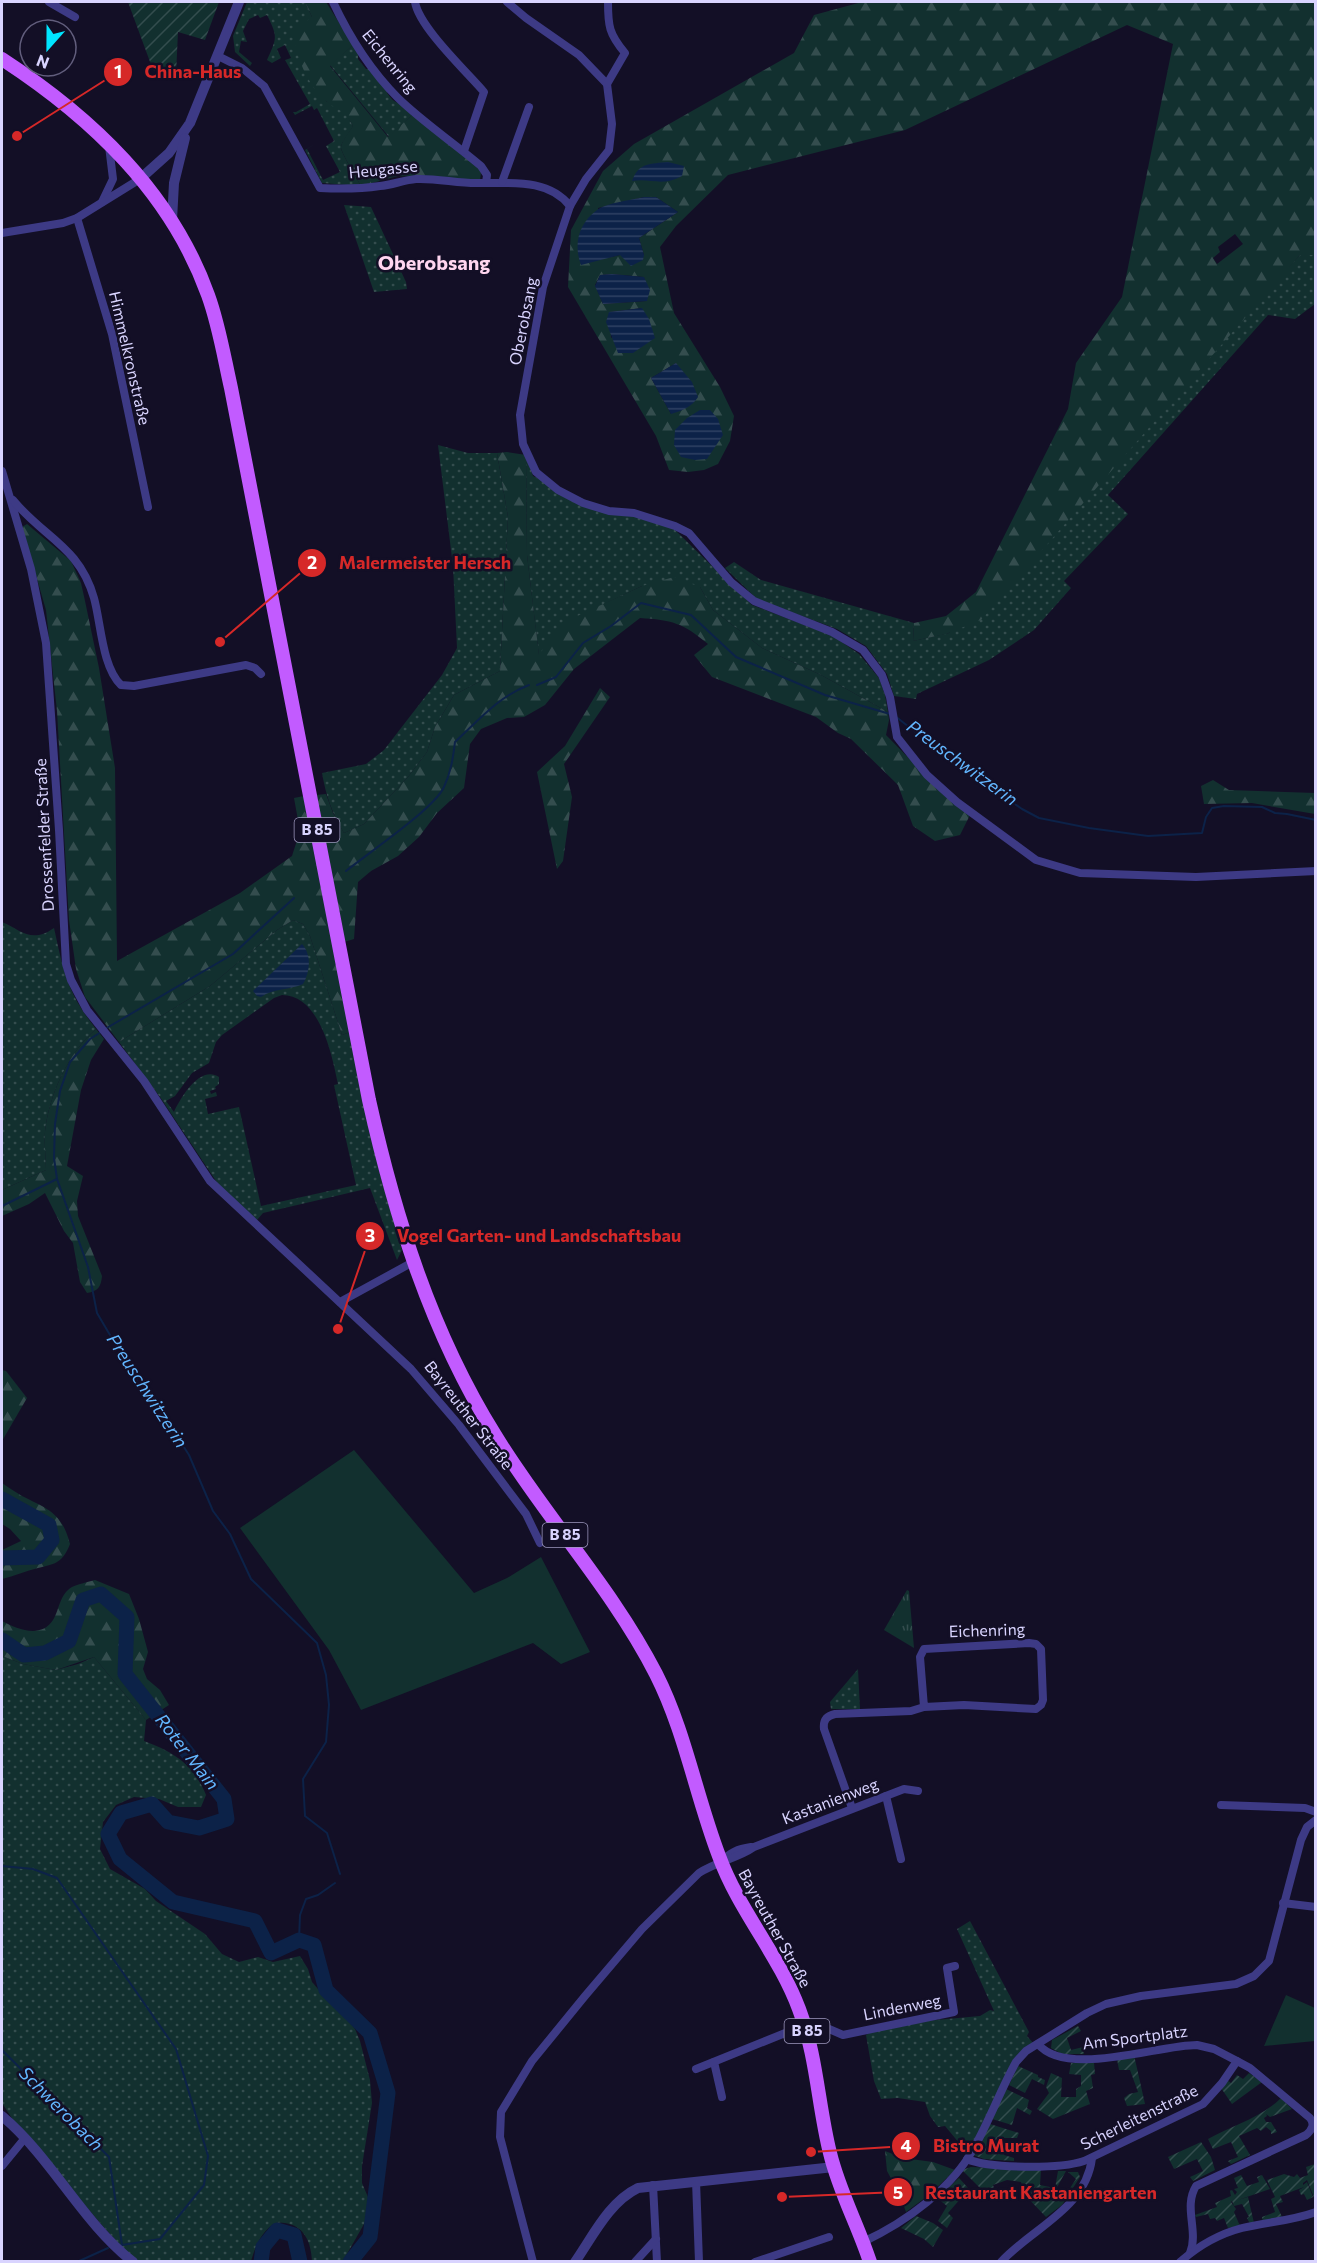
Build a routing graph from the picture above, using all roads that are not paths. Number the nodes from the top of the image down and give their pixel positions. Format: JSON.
{"nodes":[{"id":1,"x":49,"y":2,"type":"edge"},
{"id":2,"x":239,"y":2,"type":"edge"},
{"id":3,"x":333,"y":2,"type":"edge"},
{"id":4,"x":415,"y":2,"type":"edge"},
{"id":5,"x":507,"y":2,"type":"edge"},
{"id":6,"x":608,"y":2,"type":"edge"},
{"id":7,"x":75,"y":17,"type":"dead end"},
{"id":8,"x":218,"y":56,"type":"junction"},
{"id":9,"x":2,"y":59,"type":"edge"},
{"id":10,"x":607,"y":84,"type":"junction"},
{"id":11,"x":529,"y":107,"type":"dead end"},
{"id":12,"x":190,"y":123,"type":"junction"},
{"id":13,"x":107,"y":142,"type":"junction"},
{"id":14,"x":464,"y":151,"type":"junction"},
{"id":15,"x":140,"y":179,"type":"junction"},
{"id":16,"x":502,"y":182,"type":"junction"},
{"id":17,"x":486,"y":183,"type":"junction"},
{"id":18,"x":100,"y":205,"type":"junction"},
{"id":19,"x":570,"y":206,"type":"junction"},
{"id":20,"x":77,"y":218,"type":"junction"},
{"id":21,"x":172,"y":220,"type":"junction"},
{"id":22,"x":2,"y":233,"type":"edge"},
{"id":23,"x":2,"y":471,"type":"edge"},
{"id":24,"x":11,"y":498,"type":"junction"},
{"id":25,"x":148,"y":507,"type":"dead end"},
{"id":26,"x":261,"y":674,"type":"dead end"},
{"id":27,"x":1316,"y":871,"type":"edge"},
{"id":28,"x":182,"y":1139,"type":"joint"},
{"id":29,"x":413,"y":1262,"type":"junction"},
{"id":30,"x":340,"y":1302,"type":"junction"},
{"id":31,"x":540,"y":1543,"type":"dead end"},
{"id":32,"x":924,"y":1707,"type":"junction"},
{"id":33,"x":918,"y":1791,"type":"dead end"},
{"id":34,"x":886,"y":1796,"type":"junction"},
{"id":35,"x":1221,"y":1805,"type":"dead end"},
{"id":36,"x":852,"y":1808,"type":"junction"},
{"id":37,"x":1315,"y":1811,"type":"edge"},
{"id":38,"x":1316,"y":1820,"type":"edge"},
{"id":39,"x":901,"y":1859,"type":"dead end"},
{"id":40,"x":721,"y":1862,"type":"junction"},
{"id":41,"x":1283,"y":1903,"type":"junction"},
{"id":42,"x":1316,"y":1907,"type":"edge"},
{"id":43,"x":955,"y":1966,"type":"dead end"},
{"id":44,"x":805,"y":2025,"type":"junction"},
{"id":45,"x":1038,"y":2044,"type":"junction"},
{"id":46,"x":1237,"y":2061,"type":"junction"},
{"id":47,"x":714,"y":2062,"type":"junction"},
{"id":48,"x":696,"y":2069,"type":"dead end"},
{"id":49,"x":722,"y":2097,"type":"dead end"},
{"id":50,"x":2,"y":2116,"type":"edge"},
{"id":51,"x":1314,"y":2128,"type":"edge"},
{"id":52,"x":25,"y":2138,"type":"junction"},
{"id":53,"x":1092,"y":2158,"type":"junction"},
{"id":54,"x":967,"y":2159,"type":"junction"},
{"id":55,"x":2,"y":2166,"type":"edge"},
{"id":56,"x":834,"y":2167,"type":"junction"},
{"id":57,"x":696,"y":2181,"type":"junction"},
{"id":58,"x":653,"y":2185,"type":"junction"},
{"id":59,"x":1316,"y":2212,"type":"edge"},
{"id":60,"x":829,"y":2237,"type":"dead end"},
{"id":61,"x":656,"y":2239,"type":"junction"},
{"id":62,"x":863,"y":2242,"type":"junction"},
{"id":63,"x":1190,"y":2253,"type":"junction"},
{"id":64,"x":133,"y":2262,"type":"edge"},
{"id":65,"x":533,"y":2262,"type":"edge"},
{"id":66,"x":575,"y":2262,"type":"edge"},
{"id":67,"x":635,"y":2262,"type":"edge"},
{"id":68,"x":657,"y":2262,"type":"edge"},
{"id":69,"x":699,"y":2262,"type":"edge"},
{"id":70,"x":755,"y":2262,"type":"edge"},
{"id":71,"x":870,"y":2262,"type":"edge"},
{"id":72,"x":1001,"y":2262,"type":"edge"},
{"id":73,"x":1180,"y":2262,"type":"edge"}],
"edges":[{"from":1,"to":7,"type":"street"},
{"from":2,"to":8,"type":"street"},
{"from":3,"to":14,"type":"street","name":"Eichenring"},
{"from":4,"to":14,"type":"street"},
{"from":5,"to":10,"type":"street"},
{"from":6,"to":10,"type":"street"},
{"from":8,"to":12,"type":"street"},
{"from":8,"to":17,"type":"street","name":"Heugasse"},
{"from":9,"to":13,"type":"main road","number":"B 85"},
{"from":10,"to":19,"type":"street","name":"Oberobsang"},
{"from":11,"to":16,"type":"street"},
{"from":12,"to":15,"type":"street"},
{"from":12,"to":21,"type":"street"},
{"from":13,"to":15,"type":"main road","number":"B 85"},
{"from":13,"to":18,"type":"street"},
{"from":14,"to":17,"type":"street","name":"Eichenring"},
{"from":15,"to":18,"type":"street"},
{"from":15,"to":21,"type":"main road","number":"B 85"},
{"from":16,"to":17,"type":"street"},
{"from":16,"to":19,"type":"street"},
{"from":18,"to":20,"type":"street"},
{"from":19,"to":27,"type":"street","name":"Oberobsang"},
{"from":20,"to":22,"type":"street"},
{"from":20,"to":25,"type":"street","name":"Himmelkronstraße"},
{"from":21,"to":29,"type":"main road","number":"B 85"},
{"from":23,"to":24,"type":"street","name":"Drossenfelder Straße"},
{"from":24,"to":26,"type":"street","name":"Drossenfelder Straße"},
{"from":24,"to":28,"type":"street","name":"Drossenfelder Straße"},
{"from":28,"to":30,"type":"street","name":"Bayreuther Straße"},
{"from":29,"to":30,"type":"street"},
{"from":29,"to":40,"type":"main road","name":"Bayreuther Straße","number":"B 85"},
{"from":30,"to":31,"type":"street","name":"Bayreuther Straße"},
{"from":32,"to":32,"type":"street","name":"Eichenring"},
{"from":32,"to":36,"type":"street","name":"Eichenring"},
{"from":33,"to":34,"type":"street","name":"Kastanienweg"},
{"from":34,"to":36,"type":"street","name":"Kastanienweg"},
{"from":34,"to":39,"type":"street"},
{"from":35,"to":37,"type":"street"},
{"from":36,"to":40,"type":"street","name":"Kastanienweg"},
{"from":38,"to":41,"type":"street"},
{"from":40,"to":44,"type":"main road","name":"Bayreuther Straße","number":"B 85"},
{"from":40,"to":65,"type":"street","name":"Kastanienweg"},
{"from":41,"to":42,"type":"street"},
{"from":41,"to":45,"type":"street"},
{"from":43,"to":44,"type":"street","name":"Lindenweg"},
{"from":44,"to":47,"type":"street"},
{"from":44,"to":56,"type":"main road","name":"Bayreuther Straße","number":"B 85"},
{"from":45,"to":46,"type":"street","name":"Am Sportplatz"},
{"from":45,"to":54,"type":"street"},
{"from":46,"to":51,"type":"street"},
{"from":46,"to":53,"type":"street","name":"Scherleitenstraße"},
{"from":47,"to":48,"type":"street"},
{"from":47,"to":49,"type":"street"},
{"from":50,"to":52,"type":"street"},
{"from":51,"to":63,"type":"street"},
{"from":52,"to":55,"type":"street"},
{"from":52,"to":64,"type":"street"},
{"from":53,"to":54,"type":"street","name":"Scherleitenstraße"},
{"from":53,"to":72,"type":"street"},
{"from":54,"to":62,"type":"street"},
{"from":56,"to":57,"type":"street"},
{"from":56,"to":62,"type":"main road","name":"Bayreuther Straße","number":"B 85"},
{"from":57,"to":58,"type":"street"},
{"from":57,"to":69,"type":"street"},
{"from":58,"to":61,"type":"street"},
{"from":58,"to":66,"type":"street"},
{"from":59,"to":63,"type":"street"},
{"from":60,"to":70,"type":"street"},
{"from":61,"to":67,"type":"street"},
{"from":61,"to":68,"type":"street"},
{"from":62,"to":71,"type":"main road","name":"Bayreuther Straße","number":"B 85"},
{"from":63,"to":73,"type":"street"}]}
